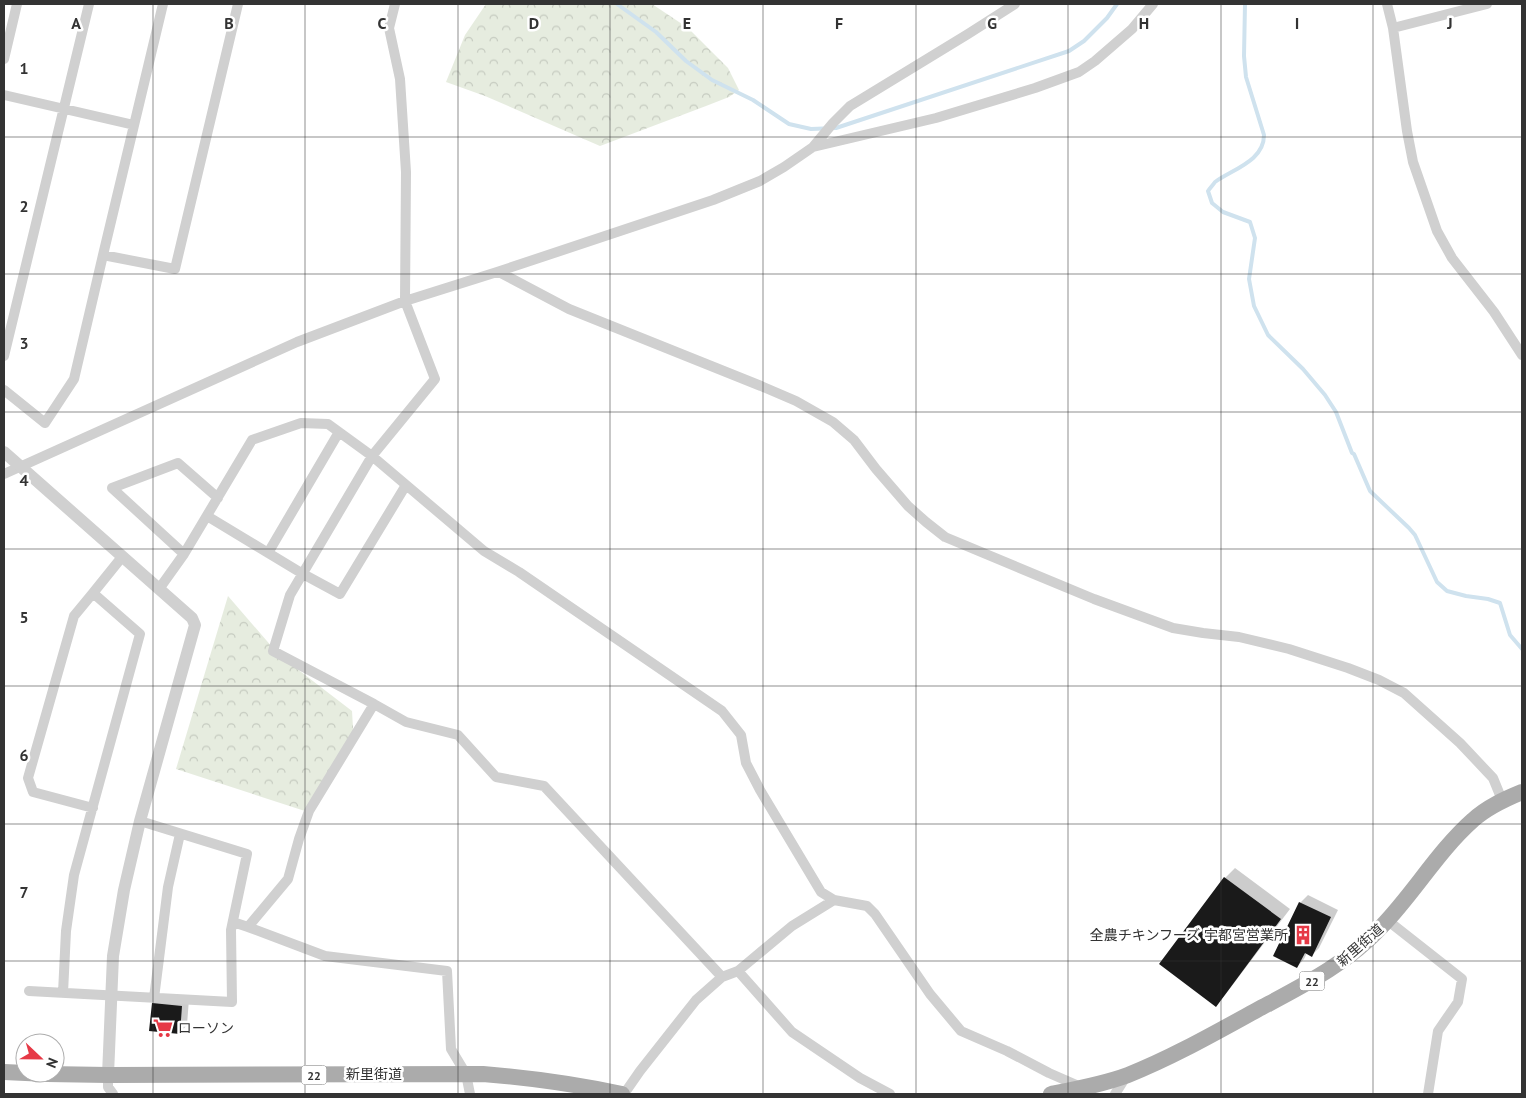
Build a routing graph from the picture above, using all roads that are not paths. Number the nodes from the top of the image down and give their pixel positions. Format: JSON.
{"nodes":[{"id":1,"x":17,"y":4,"type":"edge"},
{"id":2,"x":89,"y":4,"type":"edge"},
{"id":3,"x":163,"y":4,"type":"edge"},
{"id":4,"x":238,"y":4,"type":"edge"},
{"id":5,"x":395,"y":4,"type":"edge"},
{"id":6,"x":1015,"y":4,"type":"edge"},
{"id":7,"x":1153,"y":4,"type":"edge"},
{"id":8,"x":1387,"y":4,"type":"edge"},
{"id":9,"x":1487,"y":4,"type":"edge"},
{"id":10,"x":1393,"y":28,"type":"junction"},
{"id":11,"x":4,"y":59,"type":"edge"},
{"id":12,"x":4,"y":95,"type":"edge"},
{"id":13,"x":63,"y":109,"type":"junction"},
{"id":14,"x":134,"y":125,"type":"junction"},
{"id":15,"x":813,"y":147,"type":"junction"},
{"id":16,"x":103,"y":254,"type":"junction"},
{"id":17,"x":499,"y":272,"type":"junction"},
{"id":18,"x":405,"y":301,"type":"junction"},
{"id":19,"x":1522,"y":355,"type":"edge"},
{"id":20,"x":4,"y":356,"type":"edge"},
{"id":21,"x":4,"y":390,"type":"edge"},
{"id":22,"x":339,"y":432,"type":"junction"},
{"id":23,"x":4,"y":452,"type":"edge"},
{"id":24,"x":372,"y":456,"type":"junction"},
{"id":25,"x":20,"y":467,"type":"junction"},
{"id":26,"x":4,"y":474,"type":"edge"},
{"id":27,"x":406,"y":485,"type":"junction"},
{"id":28,"x":218,"y":498,"type":"junction"},
{"id":29,"x":207,"y":516,"type":"junction"},
{"id":30,"x":268,"y":553,"type":"junction"},
{"id":31,"x":184,"y":554,"type":"junction"},
{"id":32,"x":122,"y":557,"type":"junction"},
{"id":33,"x":303,"y":574,"type":"junction"},
{"id":34,"x":159,"y":589,"type":"junction"},
{"id":35,"x":93,"y":592,"type":"junction"},
{"id":36,"x":374,"y":704,"type":"junction"},
{"id":37,"x":1522,"y":792,"type":"edge"},
{"id":38,"x":1502,"y":800,"type":"junction"},
{"id":39,"x":92,"y":808,"type":"junction"},
{"id":40,"x":140,"y":821,"type":"junction"},
{"id":41,"x":180,"y":834,"type":"junction"},
{"id":42,"x":834,"y":900,"type":"junction"},
{"id":43,"x":1387,"y":920,"type":"junction"},
{"id":44,"x":232,"y":922,"type":"junction"},
{"id":45,"x":248,"y":927,"type":"junction"},
{"id":46,"x":738,"y":971,"type":"junction"},
{"id":47,"x":722,"y":977,"type":"junction"},
{"id":48,"x":29,"y":991,"type":"dead end"},
{"id":49,"x":63,"y":992,"type":"junction"},
{"id":50,"x":112,"y":995,"type":"junction"},
{"id":51,"x":154,"y":998,"type":"junction"},
{"id":52,"x":4,"y":1072,"type":"edge"},
{"id":53,"x":466,"y":1074,"type":"junction"},
{"id":54,"x":108,"y":1075,"type":"junction"},
{"id":55,"x":1127,"y":1075,"type":"junction"},
{"id":56,"x":1083,"y":1088,"type":"junction"},
{"id":57,"x":113,"y":1094,"type":"edge"},
{"id":58,"x":470,"y":1094,"type":"edge"},
{"id":59,"x":623,"y":1094,"type":"edge"},
{"id":60,"x":890,"y":1094,"type":"edge"},
{"id":61,"x":1051,"y":1094,"type":"edge"},
{"id":62,"x":1115,"y":1094,"type":"edge"},
{"id":63,"x":1428,"y":1094,"type":"edge"}],
"edges":[{"from":1,"to":11,"type":"street"},
{"from":2,"to":13,"type":"street"},
{"from":3,"to":14,"type":"street"},
{"from":4,"to":16,"type":"street"},
{"from":5,"to":18,"type":"street"},
{"from":6,"to":15,"type":"street"},
{"from":7,"to":15,"type":"street"},
{"from":8,"to":10,"type":"street"},
{"from":9,"to":10,"type":"street"},
{"from":10,"to":19,"type":"street"},
{"from":12,"to":13,"type":"street"},
{"from":13,"to":14,"type":"street"},
{"from":13,"to":20,"type":"street"},
{"from":14,"to":16,"type":"street"},
{"from":15,"to":17,"type":"street"},
{"from":16,"to":21,"type":"street"},
{"from":17,"to":18,"type":"street"},
{"from":17,"to":38,"type":"street"},
{"from":18,"to":24,"type":"street"},
{"from":18,"to":25,"type":"street"},
{"from":22,"to":24,"type":"street"},
{"from":22,"to":28,"type":"street"},
{"from":22,"to":30,"type":"street"},
{"from":23,"to":25,"type":"street"},
{"from":24,"to":27,"type":"street"},
{"from":24,"to":33,"type":"street"},
{"from":25,"to":26,"type":"street"},
{"from":25,"to":32,"type":"street"},
{"from":27,"to":33,"type":"street"},
{"from":27,"to":42,"type":"street"},
{"from":28,"to":29,"type":"street"},
{"from":28,"to":31,"type":"street"},
{"from":29,"to":30,"type":"street"},
{"from":29,"to":31,"type":"street"},
{"from":30,"to":33,"type":"street"},
{"from":31,"to":34,"type":"street"},
{"from":32,"to":34,"type":"street"},
{"from":32,"to":35,"type":"street"},
{"from":33,"to":36,"type":"street"},
{"from":34,"to":40,"type":"street"},
{"from":35,"to":39,"type":"street"},
{"from":35,"to":39,"type":"street"},
{"from":36,"to":45,"type":"street"},
{"from":36,"to":47,"type":"street"},
{"from":37,"to":38,"type":"main road","name":"新里街道","number":"22"},
{"from":38,"to":43,"type":"main road","name":"新里街道","number":"22"},
{"from":39,"to":49,"type":"street"},
{"from":40,"to":41,"type":"street"},
{"from":40,"to":50,"type":"street"},
{"from":41,"to":44,"type":"street"},
{"from":41,"to":51,"type":"street"},
{"from":42,"to":46,"type":"street"},
{"from":42,"to":56,"type":"street"},
{"from":43,"to":55,"type":"main road","name":"新里街道","number":"22"},
{"from":43,"to":63,"type":"street"},
{"from":44,"to":45,"type":"street"},
{"from":44,"to":51,"type":"street"},
{"from":45,"to":53,"type":"street"},
{"from":46,"to":47,"type":"street"},
{"from":46,"to":60,"type":"street"},
{"from":47,"to":59,"type":"street"},
{"from":48,"to":49,"type":"street"},
{"from":49,"to":50,"type":"street"},
{"from":50,"to":51,"type":"street"},
{"from":50,"to":54,"type":"street"},
{"from":52,"to":54,"type":"main road","name":"新里街道","number":"22"},
{"from":53,"to":54,"type":"main road","name":"新里街道","number":"22"},
{"from":53,"to":58,"type":"street"},
{"from":53,"to":59,"type":"main road","name":"新里街道","number":"22"},
{"from":54,"to":57,"type":"street"},
{"from":55,"to":56,"type":"main road","name":"新里街道","number":"22"},
{"from":55,"to":62,"type":"street"},
{"from":56,"to":61,"type":"main road","name":"新里街道","number":"22"}]}
